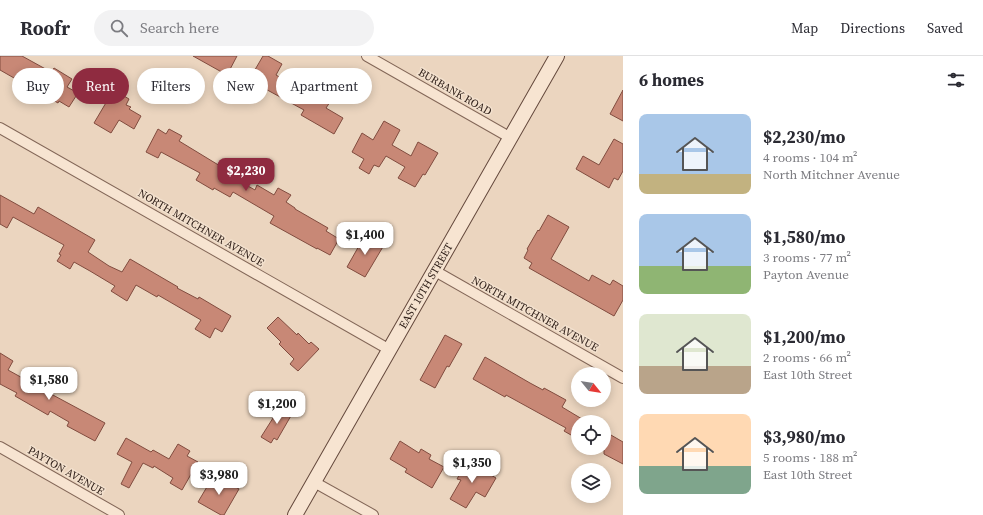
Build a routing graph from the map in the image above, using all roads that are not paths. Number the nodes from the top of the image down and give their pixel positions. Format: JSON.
{"nodes":[{"id":1,"x":367,"y":56,"type":"edge"},
{"id":2,"x":557,"y":56,"type":"edge"},
{"id":3,"x":0,"y":128,"type":"edge"},
{"id":4,"x":511,"y":138,"type":"junction"},
{"id":5,"x":434,"y":271,"type":"junction"},
{"id":6,"x":390,"y":350,"type":"junction"},
{"id":7,"x":623,"y":378,"type":"edge"},
{"id":8,"x":0,"y":447,"type":"edge"},
{"id":9,"x":314,"y":482,"type":"junction"},
{"id":10,"x":119,"y":515,"type":"edge"},
{"id":11,"x":295,"y":515,"type":"edge"},
{"id":12,"x":373,"y":515,"type":"edge"}],
"edges":[{"from":1,"to":4,"type":"street","name":"BURBANK ROAD"},
{"from":2,"to":4,"type":"main road","name":"EAST 10TH STREET"},
{"from":3,"to":6,"type":"street","name":"NORTH MITCHNER AVENUE"},
{"from":4,"to":5,"type":"main road","name":"EAST 10TH STREET"},
{"from":5,"to":6,"type":"main road","name":"EAST 10TH STREET"},
{"from":5,"to":7,"type":"street","name":"NORTH MITCHNER AVENUE"},
{"from":6,"to":9,"type":"main road","name":"EAST 10TH STREET"},
{"from":8,"to":10,"type":"street","name":"PAYTON AVENUE"},
{"from":9,"to":11,"type":"main road","name":"EAST 10TH STREET"},
{"from":9,"to":12,"type":"street"}]}
